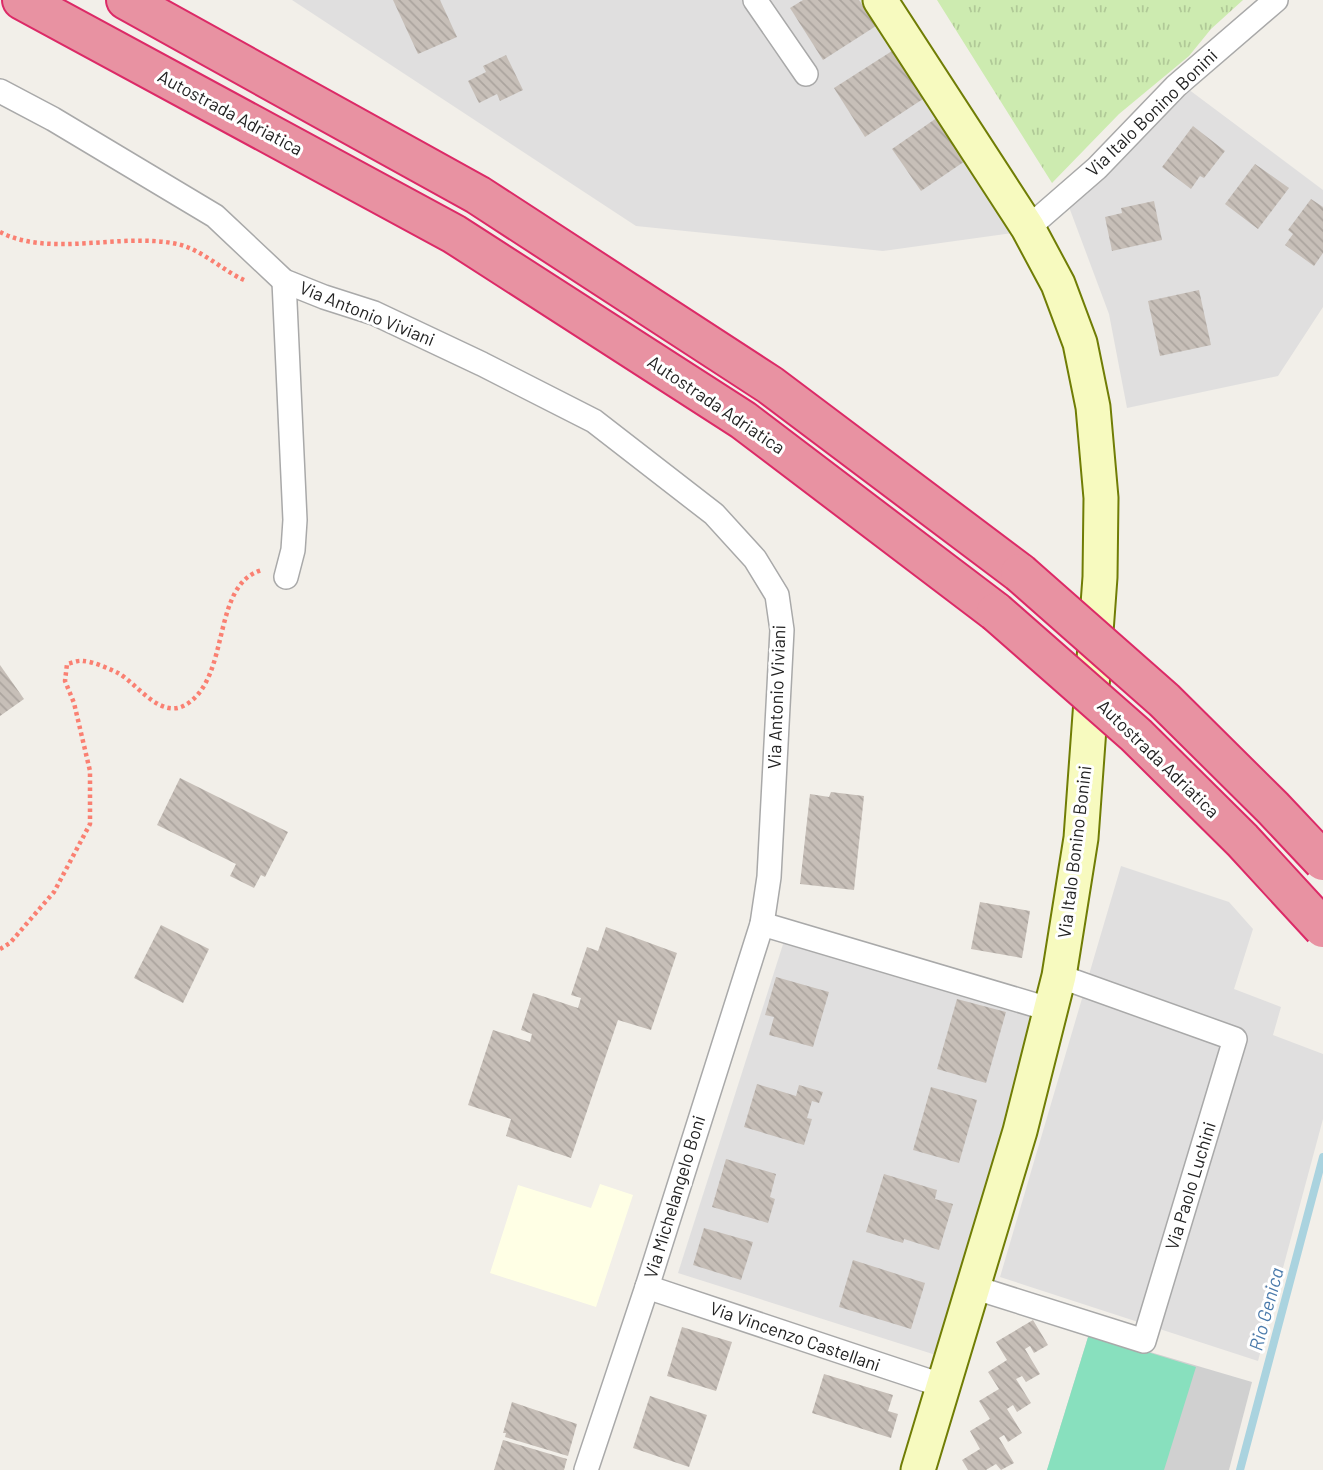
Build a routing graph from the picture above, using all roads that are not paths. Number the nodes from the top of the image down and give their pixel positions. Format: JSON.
{"nodes":[{"id":1,"x":22,"y":0,"type":"edge"},
{"id":2,"x":126,"y":0,"type":"edge"},
{"id":3,"x":755,"y":0,"type":"edge"},
{"id":4,"x":880,"y":0,"type":"edge"},
{"id":5,"x":1276,"y":0,"type":"edge"},
{"id":6,"x":806,"y":74,"type":"dead end"},
{"id":7,"x":0,"y":91,"type":"edge"},
{"id":8,"x":1028,"y":228,"type":"junction"},
{"id":9,"x":284,"y":281,"type":"junction"},
{"id":10,"x":288,"y":570,"type":"road end"},
{"id":11,"x":1323,"y":862,"type":"edge"},
{"id":12,"x":762,"y":924,"type":"junction"},
{"id":13,"x":1323,"y":928,"type":"edge"},
{"id":14,"x":1059,"y":976,"type":"junction"},
{"id":15,"x":1052,"y":1010,"type":"junction"},
{"id":16,"x":647,"y":1287,"type":"junction"},
{"id":17,"x":973,"y":1287,"type":"junction"},
{"id":18,"x":943,"y":1387,"type":"junction"},
{"id":19,"x":586,"y":1470,"type":"edge"},
{"id":20,"x":918,"y":1470,"type":"edge"}],
"edges":[{"from":1,"to":13,"type":"highway","name":"Autostrada Adriatica","bridge":true},
{"from":2,"to":11,"type":"highway","bridge":true},
{"from":3,"to":6,"type":"street"},
{"from":4,"to":8,"type":"main road","name":"Via Italo Bonino Bonini"},
{"from":5,"to":8,"type":"street","name":"Via Italo Bonino Bonini"},
{"from":7,"to":9,"type":"street","name":"Via Antonio Viviani"},
{"from":8,"to":14,"type":"main road","name":"Via Italo Bonino Bonini"},
{"from":9,"to":10,"type":"street","name":"Via Antonio Viviani"},
{"from":9,"to":12,"type":"street","name":"Via Antonio Viviani"},
{"from":12,"to":15,"type":"street"},
{"from":12,"to":16,"type":"street","name":"Via Michelangelo Boni"},
{"from":14,"to":15,"type":"main road","name":"Via Italo Bonino Bonini"},
{"from":14,"to":17,"type":"street","name":"Via Paolo Luchini"},
{"from":15,"to":17,"type":"main road","name":"Via Italo Bonino Bonini"},
{"from":16,"to":18,"type":"street","name":"Via Vincenzo Castellani"},
{"from":16,"to":19,"type":"street","name":"Via Michelangelo Boni"},
{"from":17,"to":18,"type":"main road","name":"Via Italo Bonino Bonini"},
{"from":18,"to":20,"type":"main road","name":"Via Italo Bonino Bonini"}]}
